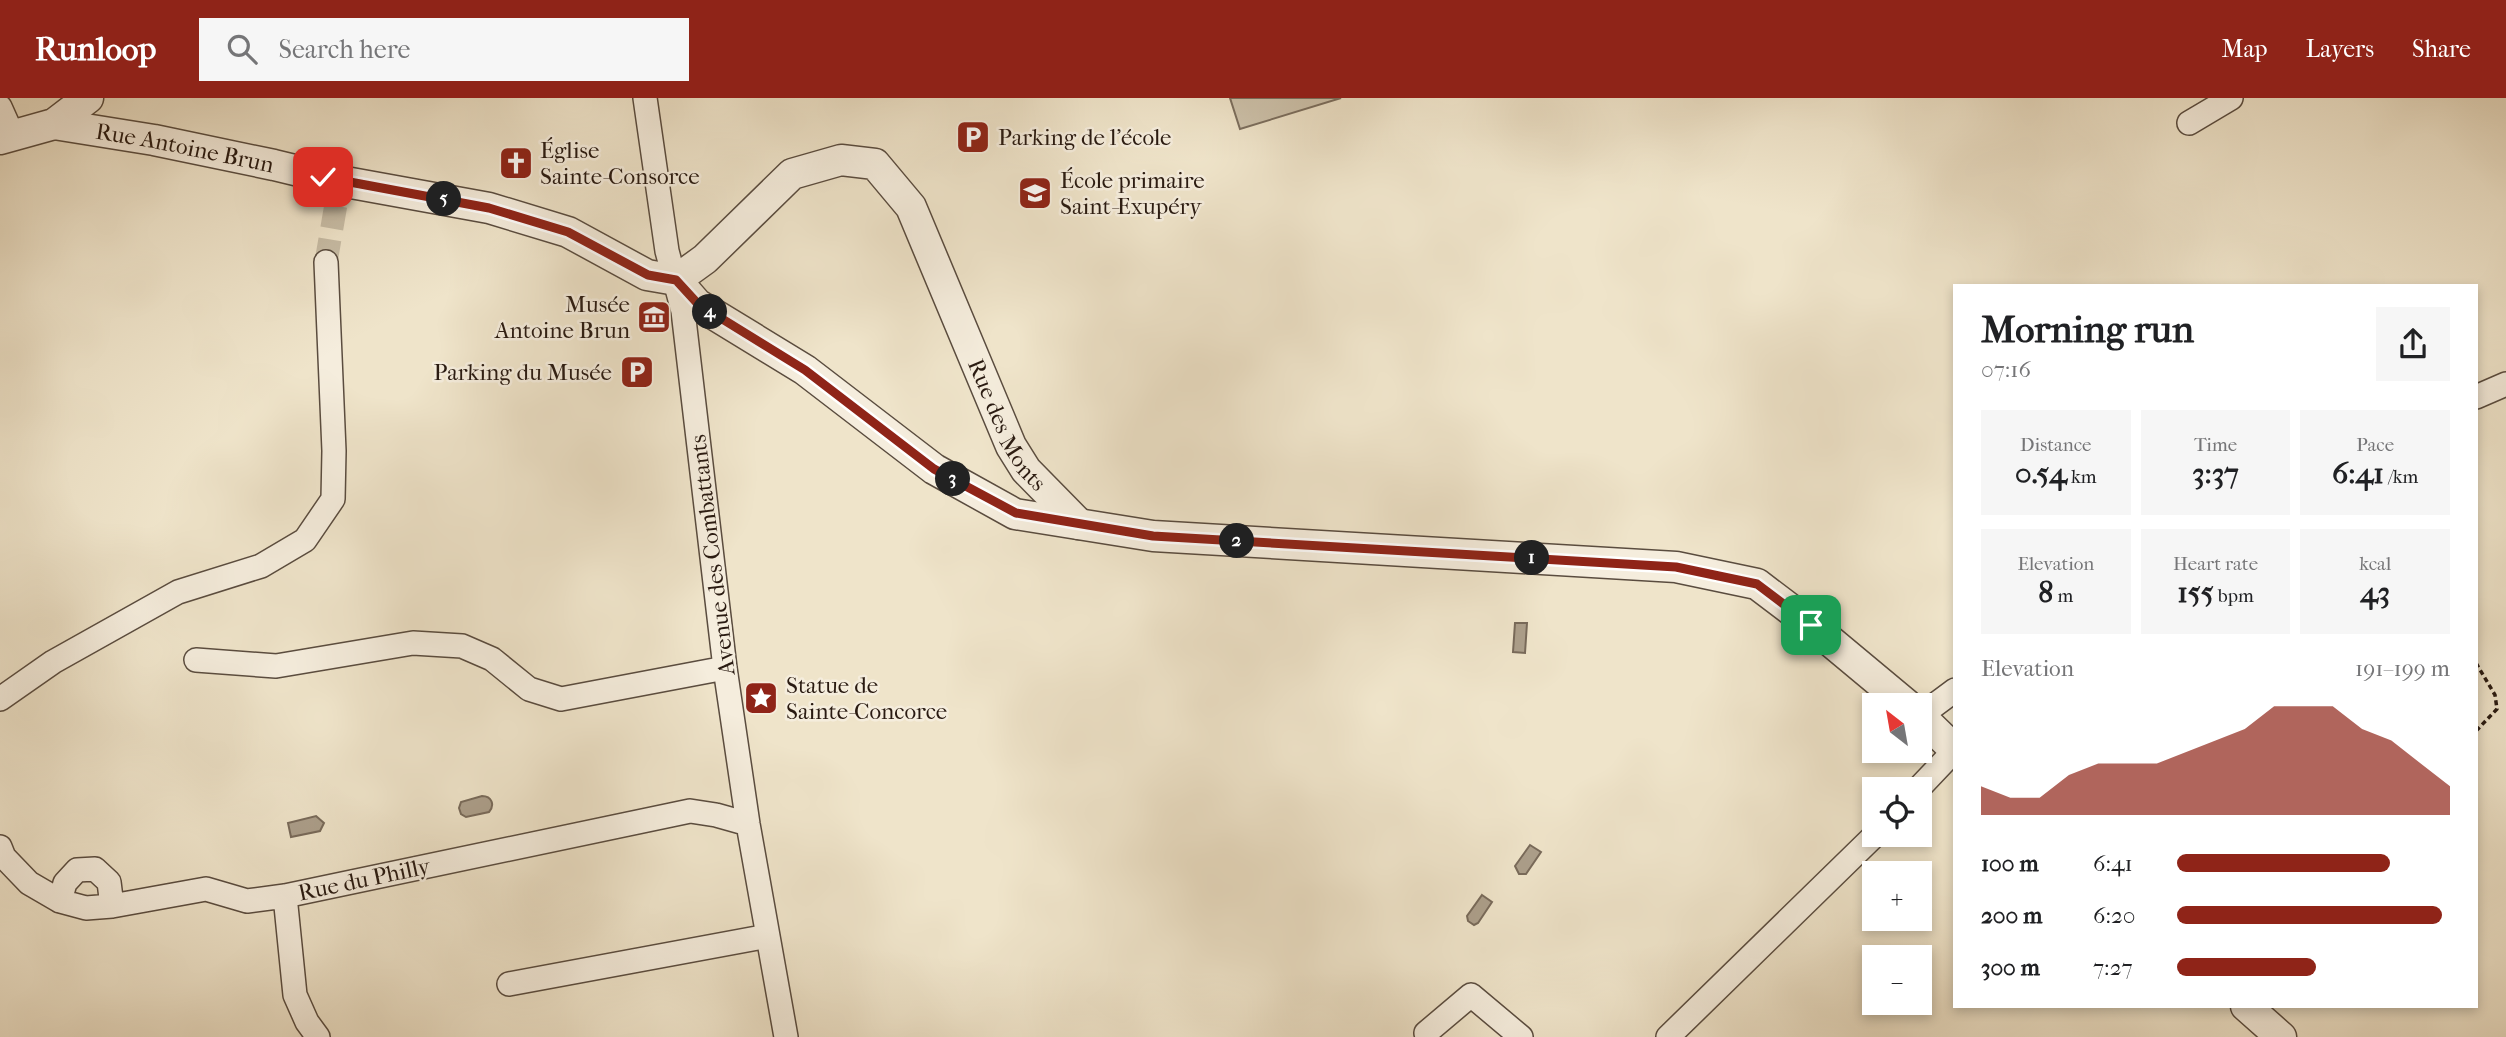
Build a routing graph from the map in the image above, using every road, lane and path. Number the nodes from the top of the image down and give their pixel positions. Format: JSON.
{"nodes":[{"id":1,"x":88,"y":98,"type":"edge"},
{"id":2,"x":645,"y":98,"type":"edge"},
{"id":3,"x":2231,"y":98,"type":"edge"},
{"id":4,"x":0,"y":107,"type":"edge"},
{"id":5,"x":2189,"y":123,"type":"dead end"},
{"id":6,"x":54,"y":124,"type":"junction"},
{"id":7,"x":6,"y":137,"type":"edge"},
{"id":8,"x":326,"y":262,"type":"tunnel mouth"},
{"id":9,"x":676,"y":280,"type":"junction"},
{"id":10,"x":2506,"y":384,"type":"edge"},
{"id":11,"x":2478,"y":396,"type":"edge"},
{"id":12,"x":1022,"y":464,"type":"junction"},
{"id":13,"x":995,"y":504,"type":"junction"},
{"id":14,"x":1079,"y":524,"type":"junction"},
{"id":15,"x":195,"y":660,"type":"dead end"},
{"id":16,"x":2478,"y":666,"type":"edge"},
{"id":17,"x":725,"y":668,"type":"junction"},
{"id":18,"x":1953,"y":691,"type":"edge"},
{"id":19,"x":1893,"y":693,"type":"edge"},
{"id":20,"x":0,"y":699,"type":"edge"},
{"id":21,"x":1932,"y":707,"type":"edge"},
{"id":22,"x":1932,"y":728,"type":"edge"},
{"id":23,"x":2478,"y":728,"type":"edge"},
{"id":24,"x":1953,"y":748,"type":"edge"},
{"id":25,"x":1953,"y":752,"type":"edge"},
{"id":26,"x":1929,"y":777,"type":"edge"},
{"id":27,"x":748,"y":824,"type":"junction"},
{"id":28,"x":0,"y":847,"type":"edge"},
{"id":29,"x":1863,"y":847,"type":"edge"},
{"id":30,"x":285,"y":896,"type":"junction"},
{"id":31,"x":60,"y":901,"type":"junction"},
{"id":32,"x":112,"y":906,"type":"junction"},
{"id":33,"x":768,"y":936,"type":"junction"},
{"id":34,"x":509,"y":984,"type":"dead end"},
{"id":35,"x":2248,"y":1008,"type":"edge"},
{"id":36,"x":1426,"y":1033,"type":"dead end"},
{"id":37,"x":318,"y":1037,"type":"edge"},
{"id":38,"x":786,"y":1037,"type":"edge"},
{"id":39,"x":1521,"y":1037,"type":"edge"},
{"id":40,"x":1668,"y":1037,"type":"edge"},
{"id":41,"x":2281,"y":1037,"type":"edge"}],
"edges":[{"from":1,"to":6,"type":"street"},
{"from":2,"to":9,"type":"street","name":"Avenue des Combattants"},
{"from":3,"to":5,"type":"street"},
{"from":4,"to":7,"type":"street"},
{"from":6,"to":7,"type":"street"},
{"from":6,"to":9,"type":"street","name":"Rue Antoine Brun"},
{"from":8,"to":20,"type":"street"},
{"from":9,"to":12,"type":"street","name":"Rue des Monts"},
{"from":9,"to":13,"type":"street"},
{"from":9,"to":17,"type":"street","name":"Avenue des Combattants"},
{"from":10,"to":11,"type":"street"},
{"from":12,"to":13,"type":"street"},
{"from":12,"to":14,"type":"street","name":"Rue des Monts"},
{"from":13,"to":14,"type":"street"},
{"from":14,"to":19,"type":"street"},
{"from":15,"to":17,"type":"street"},
{"from":16,"to":23,"type":"path"},
{"from":17,"to":27,"type":"street","name":"Avenue des Combattants"},
{"from":18,"to":21,"type":"street"},
{"from":22,"to":24,"type":"street"},
{"from":25,"to":26,"type":"street"},
{"from":27,"to":30,"type":"street","name":"Rue du Philly"},
{"from":27,"to":33,"type":"street","name":"Avenue des Combattants"},
{"from":28,"to":31,"type":"street","name":"Rue du Philly"},
{"from":29,"to":40,"type":"street"},
{"from":30,"to":32,"type":"street","name":"Rue du Philly"},
{"from":30,"to":37,"type":"street"},
{"from":31,"to":32,"type":"street","name":"Rue du Philly"},
{"from":31,"to":32,"type":"street"},
{"from":33,"to":34,"type":"street"},
{"from":33,"to":38,"type":"street","name":"Avenue des Combattants"},
{"from":35,"to":41,"type":"street"},
{"from":36,"to":39,"type":"street"}]}
